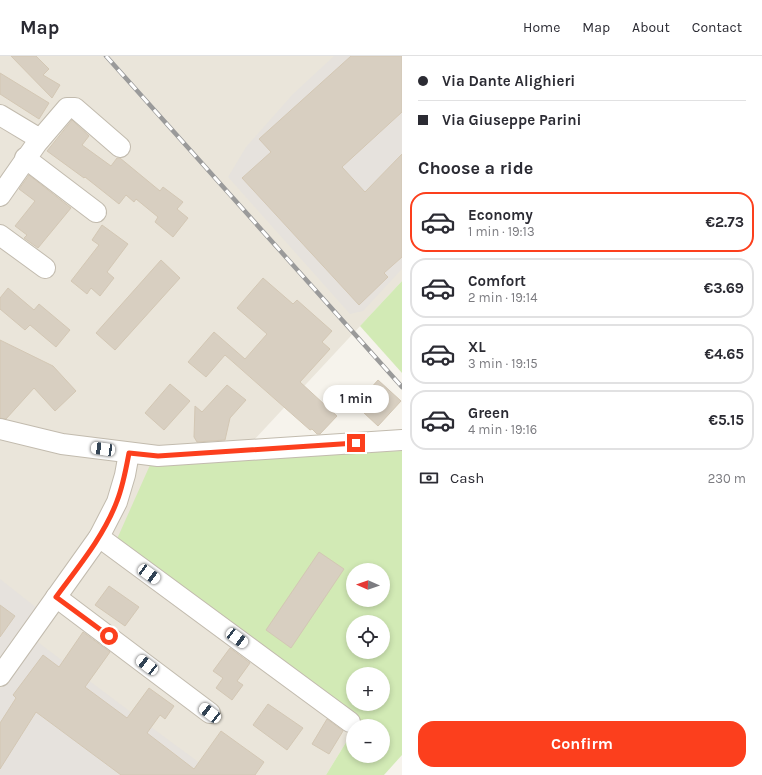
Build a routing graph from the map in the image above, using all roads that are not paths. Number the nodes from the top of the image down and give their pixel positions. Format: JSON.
{"nodes":[{"id":1,"x":0,"y":115,"type":"edge"},
{"id":2,"x":40,"y":139,"type":"junction"},
{"id":3,"x":120,"y":147,"type":"dead end"},
{"id":4,"x":25,"y":158,"type":"junction"},
{"id":5,"x":0,"y":196,"type":"edge"},
{"id":6,"x":96,"y":212,"type":"dead end"},
{"id":7,"x":0,"y":235,"type":"edge"},
{"id":8,"x":45,"y":268,"type":"dead end"},
{"id":9,"x":0,"y":429,"type":"edge"},
{"id":10,"x":402,"y":440,"type":"edge"},
{"id":11,"x":129,"y":453,"type":"junction"},
{"id":12,"x":99,"y":537,"type":"junction"},
{"id":13,"x":56,"y":597,"type":"junction"},
{"id":14,"x":0,"y":676,"type":"edge"},
{"id":15,"x":210,"y":713,"type":"dead end"},
{"id":16,"x":346,"y":719,"type":"edge"}],
"edges":[{"from":1,"to":2,"type":"street"},
{"from":2,"to":3,"type":"street"},
{"from":2,"to":4,"type":"street"},
{"from":4,"to":5,"type":"street"},
{"from":4,"to":6,"type":"street"},
{"from":7,"to":8,"type":"street"},
{"from":9,"to":11,"type":"street"},
{"from":10,"to":11,"type":"street"},
{"from":11,"to":12,"type":"street"},
{"from":12,"to":13,"type":"street"},
{"from":12,"to":16,"type":"street"},
{"from":13,"to":14,"type":"street"},
{"from":13,"to":15,"type":"street"}]}
